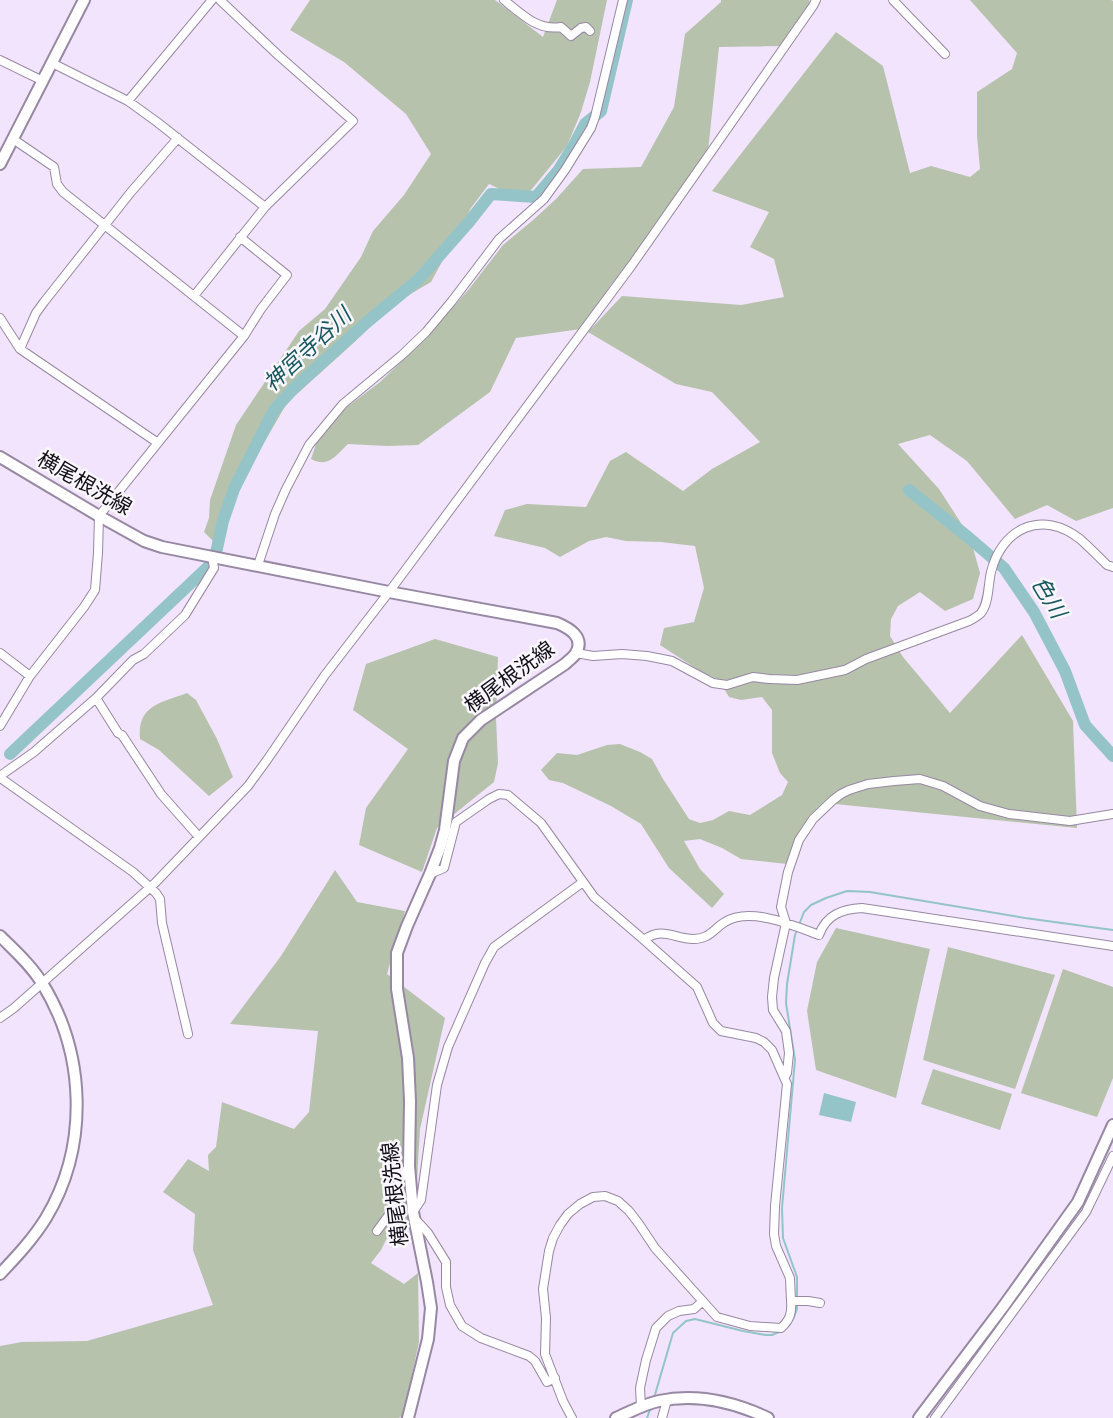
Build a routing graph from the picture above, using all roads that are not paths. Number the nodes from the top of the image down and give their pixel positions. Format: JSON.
{"nodes":[{"id":1,"x":84,"y":0,"type":"edge"},
{"id":2,"x":212,"y":0,"type":"edge"},
{"id":3,"x":220,"y":0,"type":"edge"},
{"id":4,"x":504,"y":0,"type":"edge"},
{"id":5,"x":622,"y":0,"type":"edge"},
{"id":6,"x":816,"y":0,"type":"edge"},
{"id":7,"x":893,"y":0,"type":"edge"},
{"id":8,"x":590,"y":31,"type":"dead end"},
{"id":9,"x":945,"y":54,"type":"dead end"},
{"id":10,"x":0,"y":60,"type":"edge"},
{"id":11,"x":52,"y":63,"type":"junction"},
{"id":12,"x":43,"y":81,"type":"junction"},
{"id":13,"x":128,"y":101,"type":"junction"},
{"id":14,"x":178,"y":138,"type":"junction"},
{"id":15,"x":13,"y":139,"type":"junction"},
{"id":16,"x":0,"y":164,"type":"edge"},
{"id":17,"x":265,"y":207,"type":"junction"},
{"id":18,"x":105,"y":226,"type":"junction"},
{"id":19,"x":240,"y":237,"type":"junction"},
{"id":20,"x":194,"y":296,"type":"junction"},
{"id":21,"x":0,"y":318,"type":"edge"},
{"id":22,"x":244,"y":336,"type":"junction"},
{"id":23,"x":20,"y":349,"type":"junction"},
{"id":24,"x":158,"y":443,"type":"junction"},
{"id":25,"x":0,"y":457,"type":"edge"},
{"id":26,"x":99,"y":516,"type":"junction"},
{"id":27,"x":212,"y":556,"type":"junction"},
{"id":28,"x":258,"y":566,"type":"junction"},
{"id":29,"x":1113,"y":567,"type":"edge"},
{"id":30,"x":389,"y":592,"type":"junction"},
{"id":31,"x":0,"y":653,"type":"edge"},
{"id":32,"x":576,"y":653,"type":"junction"},
{"id":33,"x":30,"y":676,"type":"junction"},
{"id":34,"x":96,"y":698,"type":"junction"},
{"id":35,"x":0,"y":726,"type":"edge"},
{"id":36,"x":0,"y":776,"type":"edge"},
{"id":37,"x":1113,"y":814,"type":"edge"},
{"id":38,"x":199,"y":837,"type":"junction"},
{"id":39,"x":430,"y":874,"type":"junction"},
{"id":40,"x":583,"y":882,"type":"junction"},
{"id":41,"x":150,"y":887,"type":"junction"},
{"id":42,"x":786,"y":923,"type":"junction"},
{"id":43,"x":0,"y":936,"type":"edge"},
{"id":44,"x":644,"y":940,"type":"junction"},
{"id":45,"x":1113,"y":946,"type":"edge"},
{"id":46,"x":42,"y":983,"type":"junction"},
{"id":47,"x":0,"y":1018,"type":"edge"},
{"id":48,"x":188,"y":1034,"type":"dead end"},
{"id":49,"x":785,"y":1077,"type":"junction"},
{"id":50,"x":1113,"y":1125,"type":"edge"},
{"id":51,"x":1113,"y":1156,"type":"edge"},
{"id":52,"x":409,"y":1166,"type":"junction"},
{"id":53,"x":415,"y":1216,"type":"junction"},
{"id":54,"x":377,"y":1231,"type":"dead end"},
{"id":55,"x":0,"y":1274,"type":"edge"},
{"id":56,"x":703,"y":1301,"type":"junction"},
{"id":57,"x":793,"y":1301,"type":"junction"},
{"id":58,"x":819,"y":1303,"type":"dead end"},
{"id":59,"x":555,"y":1378,"type":"junction"},
{"id":60,"x":667,"y":1400,"type":"junction"},
{"id":61,"x":641,"y":1407,"type":"junction"},
{"id":62,"x":408,"y":1418,"type":"edge"},
{"id":63,"x":572,"y":1418,"type":"edge"},
{"id":64,"x":616,"y":1418,"type":"edge"},
{"id":65,"x":662,"y":1418,"type":"edge"},
{"id":66,"x":768,"y":1418,"type":"edge"},
{"id":67,"x":919,"y":1418,"type":"edge"},
{"id":68,"x":935,"y":1418,"type":"edge"}],
"edges":[{"from":1,"to":11,"type":"main road"},
{"from":2,"to":13,"type":"street"},
{"from":3,"to":17,"type":"street"},
{"from":4,"to":8,"type":"street"},
{"from":5,"to":28,"type":"street"},
{"from":6,"to":30,"type":"street"},
{"from":7,"to":9,"type":"street"},
{"from":10,"to":12,"type":"street"},
{"from":11,"to":12,"type":"main road"},
{"from":11,"to":13,"type":"street"},
{"from":12,"to":15,"type":"main road"},
{"from":13,"to":14,"type":"street"},
{"from":14,"to":17,"type":"street"},
{"from":14,"to":18,"type":"street"},
{"from":15,"to":16,"type":"main road"},
{"from":15,"to":18,"type":"street"},
{"from":17,"to":19,"type":"street"},
{"from":18,"to":20,"type":"street"},
{"from":18,"to":23,"type":"street"},
{"from":19,"to":20,"type":"street"},
{"from":19,"to":22,"type":"street"},
{"from":20,"to":22,"type":"street"},
{"from":21,"to":23,"type":"street"},
{"from":22,"to":24,"type":"street"},
{"from":23,"to":24,"type":"street"},
{"from":24,"to":26,"type":"street"},
{"from":25,"to":26,"type":"main road","name":"横尾根洗線"},
{"from":26,"to":27,"type":"main road","name":"横尾根洗線"},
{"from":26,"to":33,"type":"street"},
{"from":27,"to":28,"type":"main road","name":"横尾根洗線"},
{"from":27,"to":34,"type":"street"},
{"from":28,"to":30,"type":"main road","name":"横尾根洗線"},
{"from":29,"to":32,"type":"street"},
{"from":30,"to":32,"type":"main road","name":"横尾根洗線"},
{"from":30,"to":38,"type":"street"},
{"from":31,"to":33,"type":"street"},
{"from":32,"to":39,"type":"main road","name":"横尾根洗線"},
{"from":33,"to":35,"type":"street"},
{"from":34,"to":36,"type":"street"},
{"from":34,"to":38,"type":"street"},
{"from":36,"to":41,"type":"street"},
{"from":37,"to":42,"type":"street"},
{"from":38,"to":41,"type":"street"},
{"from":39,"to":40,"type":"street"},
{"from":39,"to":52,"type":"main road","name":"横尾根洗線"},
{"from":40,"to":44,"type":"street"},
{"from":40,"to":53,"type":"street"},
{"from":41,"to":46,"type":"street"},
{"from":41,"to":48,"type":"street"},
{"from":42,"to":44,"type":"street"},
{"from":42,"to":45,"type":"street"},
{"from":42,"to":49,"type":"street"},
{"from":43,"to":46,"type":"main road"},
{"from":44,"to":49,"type":"street"},
{"from":46,"to":47,"type":"street"},
{"from":46,"to":55,"type":"main road"},
{"from":49,"to":57,"type":"street"},
{"from":50,"to":67,"type":"main road"},
{"from":51,"to":68,"type":"street"},
{"from":52,"to":53,"type":"main road","name":"横尾根洗線"},
{"from":52,"to":54,"type":"street"},
{"from":53,"to":59,"type":"street"},
{"from":53,"to":62,"type":"main road","name":"横尾根洗線"},
{"from":56,"to":57,"type":"street"},
{"from":56,"to":59,"type":"street"},
{"from":56,"to":61,"type":"street"},
{"from":57,"to":58,"type":"street"},
{"from":59,"to":63,"type":"street"},
{"from":60,"to":61,"type":"main road"},
{"from":60,"to":65,"type":"street"},
{"from":60,"to":66,"type":"main road"},
{"from":61,"to":64,"type":"main road"}]}
